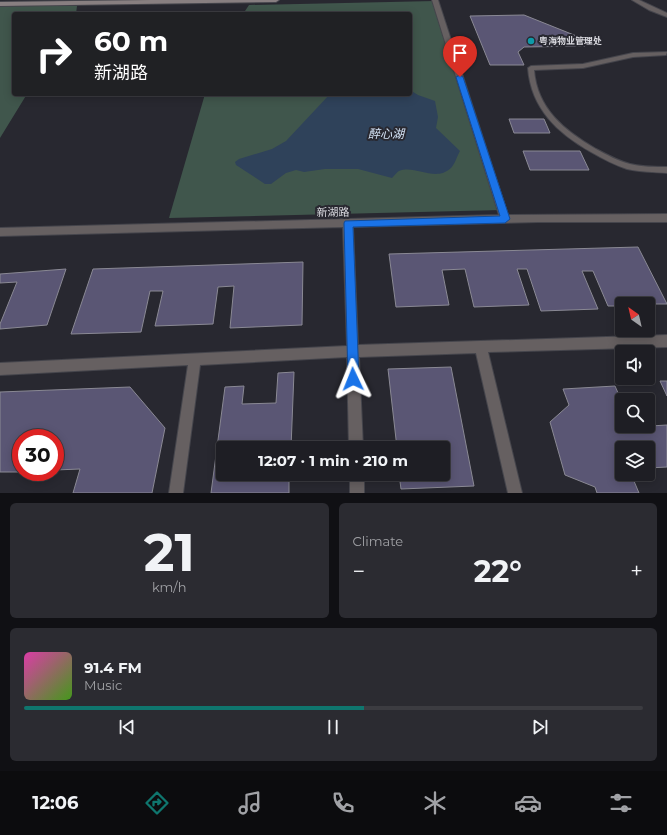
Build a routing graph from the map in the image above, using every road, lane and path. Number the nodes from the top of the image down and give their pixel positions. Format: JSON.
{"nodes":[{"id":1,"x":276,"y":0,"type":"edge"},
{"id":2,"x":435,"y":0,"type":"edge"},
{"id":3,"x":636,"y":0,"type":"edge"},
{"id":4,"x":228,"y":1,"type":"edge"},
{"id":5,"x":38,"y":2,"type":"edge"},
{"id":6,"x":0,"y":4,"type":"edge"},
{"id":7,"x":667,"y":15,"type":"edge"},
{"id":8,"x":666,"y":53,"type":"dead end"},
{"id":9,"x":667,"y":170,"type":"edge"},
{"id":10,"x":667,"y":218,"type":"edge"},
{"id":11,"x":505,"y":219,"type":"junction"},
{"id":12,"x":348,"y":223,"type":"junction"},
{"id":13,"x":0,"y":232,"type":"edge"},
{"id":14,"x":667,"y":341,"type":"edge"},
{"id":15,"x":481,"y":347,"type":"junction"},
{"id":16,"x":352,"y":351,"type":"junction"},
{"id":17,"x":195,"y":359,"type":"junction"},
{"id":18,"x":0,"y":369,"type":"edge"},
{"id":19,"x":356,"y":441,"type":"edge"},
{"id":20,"x":357,"y":481,"type":"edge"},
{"id":21,"x":176,"y":493,"type":"edge"},
{"id":22,"x":357,"y":493,"type":"edge"},
{"id":23,"x":515,"y":493,"type":"edge"}],
"edges":[{"from":1,"to":4,"type":"street"},
{"from":2,"to":11,"type":"street"},
{"from":3,"to":7,"type":"street"},
{"from":4,"to":5,"type":"street"},
{"from":5,"to":6,"type":"street"},
{"from":8,"to":9,"type":"lane"},
{"from":10,"to":11,"type":"street","name":"新湖路"},
{"from":11,"to":12,"type":"street","name":"新湖路"},
{"from":12,"to":13,"type":"street","name":"新湖路"},
{"from":12,"to":16,"type":"street"},
{"from":14,"to":15,"type":"street"},
{"from":15,"to":16,"type":"street"},
{"from":15,"to":23,"type":"street"},
{"from":16,"to":17,"type":"street"},
{"from":16,"to":19,"type":"street"},
{"from":17,"to":18,"type":"street"},
{"from":17,"to":21,"type":"street"},
{"from":20,"to":22,"type":"street"}]}
